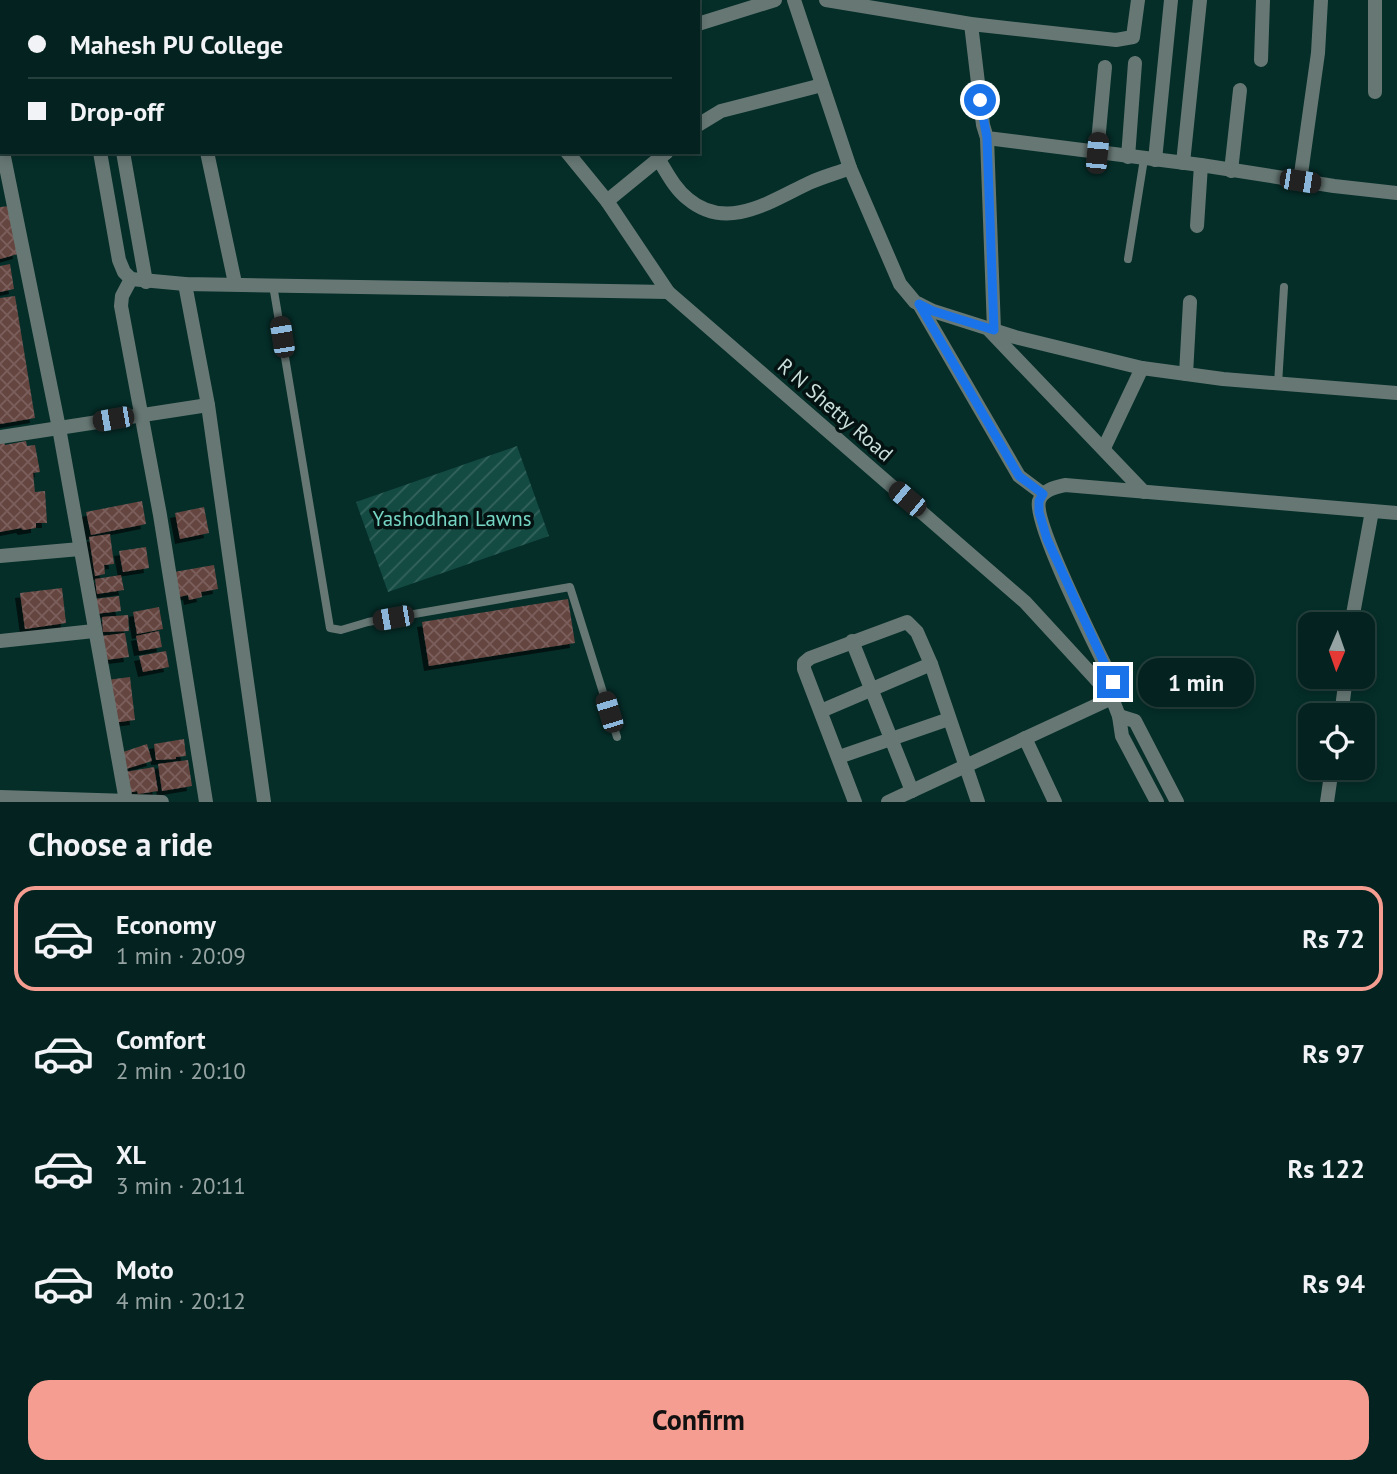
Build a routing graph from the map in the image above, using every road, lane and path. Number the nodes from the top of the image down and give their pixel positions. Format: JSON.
{"nodes":[{"id":1,"x":775,"y":0,"type":"edge"},
{"id":2,"x":794,"y":0,"type":"edge"},
{"id":3,"x":826,"y":0,"type":"edge"},
{"id":4,"x":1138,"y":0,"type":"edge"},
{"id":5,"x":1171,"y":0,"type":"edge"},
{"id":6,"x":1200,"y":0,"type":"edge"},
{"id":7,"x":1263,"y":0,"type":"edge"},
{"id":8,"x":1321,"y":0,"type":"edge"},
{"id":9,"x":1375,"y":0,"type":"edge"},
{"id":10,"x":700,"y":22,"type":"edge"},
{"id":11,"x":971,"y":24,"type":"junction"},
{"id":12,"x":1261,"y":60,"type":"dead end"},
{"id":13,"x":1135,"y":63,"type":"dead end"},
{"id":14,"x":1105,"y":67,"type":"dead end"},
{"id":15,"x":822,"y":85,"type":"junction"},
{"id":16,"x":1240,"y":90,"type":"dead end"},
{"id":17,"x":1375,"y":92,"type":"dead end"},
{"id":18,"x":700,"y":124,"type":"edge"},
{"id":19,"x":987,"y":138,"type":"junction"},
{"id":20,"x":1097,"y":153,"type":"junction"},
{"id":21,"x":3,"y":154,"type":"edge"},
{"id":22,"x":100,"y":154,"type":"edge"},
{"id":23,"x":122,"y":154,"type":"edge"},
{"id":24,"x":207,"y":154,"type":"edge"},
{"id":25,"x":569,"y":154,"type":"edge"},
{"id":26,"x":663,"y":156,"type":"edge"},
{"id":27,"x":1128,"y":157,"type":"junction"},
{"id":28,"x":1149,"y":159,"type":"junction"},
{"id":29,"x":1182,"y":163,"type":"junction"},
{"id":30,"x":1200,"y":165,"type":"junction"},
{"id":31,"x":850,"y":167,"type":"junction"},
{"id":32,"x":1231,"y":171,"type":"junction"},
{"id":33,"x":1300,"y":181,"type":"junction"},
{"id":34,"x":1397,"y":193,"type":"edge"},
{"id":35,"x":607,"y":201,"type":"junction"},
{"id":36,"x":1197,"y":226,"type":"dead end"},
{"id":37,"x":1128,"y":259,"type":"dead end"},
{"id":38,"x":131,"y":279,"type":"junction"},
{"id":39,"x":146,"y":282,"type":"junction"},
{"id":40,"x":235,"y":283,"type":"junction"},
{"id":41,"x":185,"y":284,"type":"junction"},
{"id":42,"x":273,"y":285,"type":"junction"},
{"id":43,"x":1284,"y":288,"type":"dead end"},
{"id":44,"x":668,"y":292,"type":"junction"},
{"id":45,"x":1190,"y":302,"type":"dead end"},
{"id":46,"x":919,"y":304,"type":"junction"},
{"id":47,"x":991,"y":329,"type":"junction"},
{"id":48,"x":1142,"y":368,"type":"junction"},
{"id":49,"x":1186,"y":374,"type":"junction"},
{"id":50,"x":1278,"y":384,"type":"junction"},
{"id":51,"x":1397,"y":393,"type":"edge"},
{"id":52,"x":208,"y":405,"type":"junction"},
{"id":53,"x":140,"y":415,"type":"junction"},
{"id":54,"x":59,"y":428,"type":"junction"},
{"id":55,"x":0,"y":437,"type":"edge"},
{"id":56,"x":1104,"y":448,"type":"junction"},
{"id":57,"x":1144,"y":492,"type":"junction"},
{"id":58,"x":1043,"y":494,"type":"junction"},
{"id":59,"x":1372,"y":511,"type":"junction"},
{"id":60,"x":1397,"y":513,"type":"edge"},
{"id":61,"x":80,"y":549,"type":"junction"},
{"id":62,"x":0,"y":556,"type":"edge"},
{"id":63,"x":1353,"y":612,"type":"edge"},
{"id":64,"x":94,"y":631,"type":"junction"},
{"id":65,"x":0,"y":641,"type":"edge"},
{"id":66,"x":852,"y":641,"type":"junction"},
{"id":67,"x":931,"y":664,"type":"junction"},
{"id":68,"x":871,"y":690,"type":"junction"},
{"id":69,"x":1112,"y":698,"type":"junction"},
{"id":70,"x":821,"y":711,"type":"junction"},
{"id":71,"x":1119,"y":716,"type":"junction"},
{"id":72,"x":949,"y":719,"type":"junction"},
{"id":73,"x":617,"y":737,"type":"dead end"},
{"id":74,"x":891,"y":738,"type":"junction"},
{"id":75,"x":1025,"y":738,"type":"junction"},
{"id":76,"x":839,"y":757,"type":"junction"},
{"id":77,"x":967,"y":767,"type":"junction"},
{"id":78,"x":1330,"y":780,"type":"edge"},
{"id":79,"x":912,"y":791,"type":"junction"},
{"id":80,"x":0,"y":797,"type":"edge"},
{"id":81,"x":126,"y":801,"type":"edge"},
{"id":82,"x":162,"y":802,"type":"edge"},
{"id":83,"x":206,"y":802,"type":"edge"},
{"id":84,"x":264,"y":802,"type":"edge"},
{"id":85,"x":855,"y":802,"type":"edge"},
{"id":86,"x":887,"y":802,"type":"edge"},
{"id":87,"x":978,"y":802,"type":"edge"},
{"id":88,"x":1055,"y":802,"type":"edge"},
{"id":89,"x":1157,"y":802,"type":"edge"},
{"id":90,"x":1177,"y":802,"type":"edge"},
{"id":91,"x":1327,"y":802,"type":"edge"}],
"edges":[{"from":1,"to":10,"type":"street"},
{"from":2,"to":15,"type":"street"},
{"from":3,"to":11,"type":"street"},
{"from":4,"to":11,"type":"street"},
{"from":5,"to":28,"type":"street"},
{"from":6,"to":29,"type":"street"},
{"from":7,"to":12,"type":"street"},
{"from":8,"to":33,"type":"street"},
{"from":9,"to":17,"type":"street"},
{"from":11,"to":19,"type":"street"},
{"from":13,"to":27,"type":"street"},
{"from":14,"to":20,"type":"street"},
{"from":15,"to":18,"type":"street"},
{"from":15,"to":31,"type":"street"},
{"from":16,"to":32,"type":"street"},
{"from":19,"to":20,"type":"street"},
{"from":19,"to":47,"type":"street"},
{"from":20,"to":27,"type":"street"},
{"from":21,"to":54,"type":"street"},
{"from":22,"to":38,"type":"street"},
{"from":23,"to":39,"type":"street"},
{"from":24,"to":40,"type":"street"},
{"from":25,"to":35,"type":"street","name":"R N Shetty Road"},
{"from":26,"to":31,"type":"street"},
{"from":26,"to":35,"type":"street"},
{"from":27,"to":28,"type":"street"},
{"from":28,"to":29,"type":"street"},
{"from":28,"to":37,"type":"lane"},
{"from":29,"to":30,"type":"street"},
{"from":30,"to":32,"type":"street"},
{"from":30,"to":36,"type":"street"},
{"from":31,"to":46,"type":"street"},
{"from":32,"to":33,"type":"street"},
{"from":33,"to":34,"type":"street"},
{"from":35,"to":44,"type":"street","name":"R N Shetty Road"},
{"from":38,"to":39,"type":"street"},
{"from":38,"to":53,"type":"street"},
{"from":39,"to":41,"type":"street"},
{"from":40,"to":41,"type":"street"},
{"from":40,"to":42,"type":"street"},
{"from":41,"to":52,"type":"street"},
{"from":42,"to":44,"type":"street"},
{"from":42,"to":73,"type":"lane"},
{"from":43,"to":50,"type":"lane"},
{"from":44,"to":69,"type":"street","name":"R N Shetty Road"},
{"from":45,"to":49,"type":"street"},
{"from":46,"to":47,"type":"street"},
{"from":46,"to":58,"type":"street"},
{"from":47,"to":48,"type":"street"},
{"from":47,"to":56,"type":"street"},
{"from":48,"to":49,"type":"street"},
{"from":48,"to":56,"type":"street"},
{"from":49,"to":50,"type":"street"},
{"from":50,"to":51,"type":"street"},
{"from":52,"to":53,"type":"street"},
{"from":52,"to":84,"type":"street"},
{"from":53,"to":54,"type":"street"},
{"from":53,"to":83,"type":"street"},
{"from":54,"to":55,"type":"street"},
{"from":54,"to":61,"type":"street"},
{"from":56,"to":57,"type":"street"},
{"from":57,"to":58,"type":"street"},
{"from":57,"to":59,"type":"street"},
{"from":58,"to":69,"type":"street"},
{"from":59,"to":60,"type":"street"},
{"from":59,"to":63,"type":"street"},
{"from":61,"to":62,"type":"street"},
{"from":61,"to":64,"type":"street"},
{"from":64,"to":65,"type":"street"},
{"from":64,"to":81,"type":"street"},
{"from":66,"to":67,"type":"street"},
{"from":66,"to":68,"type":"street"},
{"from":66,"to":70,"type":"street"},
{"from":67,"to":68,"type":"street"},
{"from":67,"to":72,"type":"street"},
{"from":68,"to":70,"type":"street"},
{"from":68,"to":74,"type":"street"},
{"from":69,"to":71,"type":"street","name":"R N Shetty Road"},
{"from":69,"to":75,"type":"street"},
{"from":70,"to":76,"type":"street"},
{"from":71,"to":89,"type":"street","name":"R N Shetty Road"},
{"from":71,"to":90,"type":"street","name":"R N Shetty Road"},
{"from":72,"to":74,"type":"street"},
{"from":72,"to":77,"type":"street"},
{"from":74,"to":76,"type":"street"},
{"from":74,"to":79,"type":"street"},
{"from":75,"to":77,"type":"street"},
{"from":75,"to":88,"type":"street"},
{"from":76,"to":85,"type":"street"},
{"from":77,"to":79,"type":"street"},
{"from":77,"to":87,"type":"street"},
{"from":78,"to":91,"type":"street"},
{"from":79,"to":86,"type":"street"},
{"from":80,"to":81,"type":"street"},
{"from":81,"to":82,"type":"street"}]}
